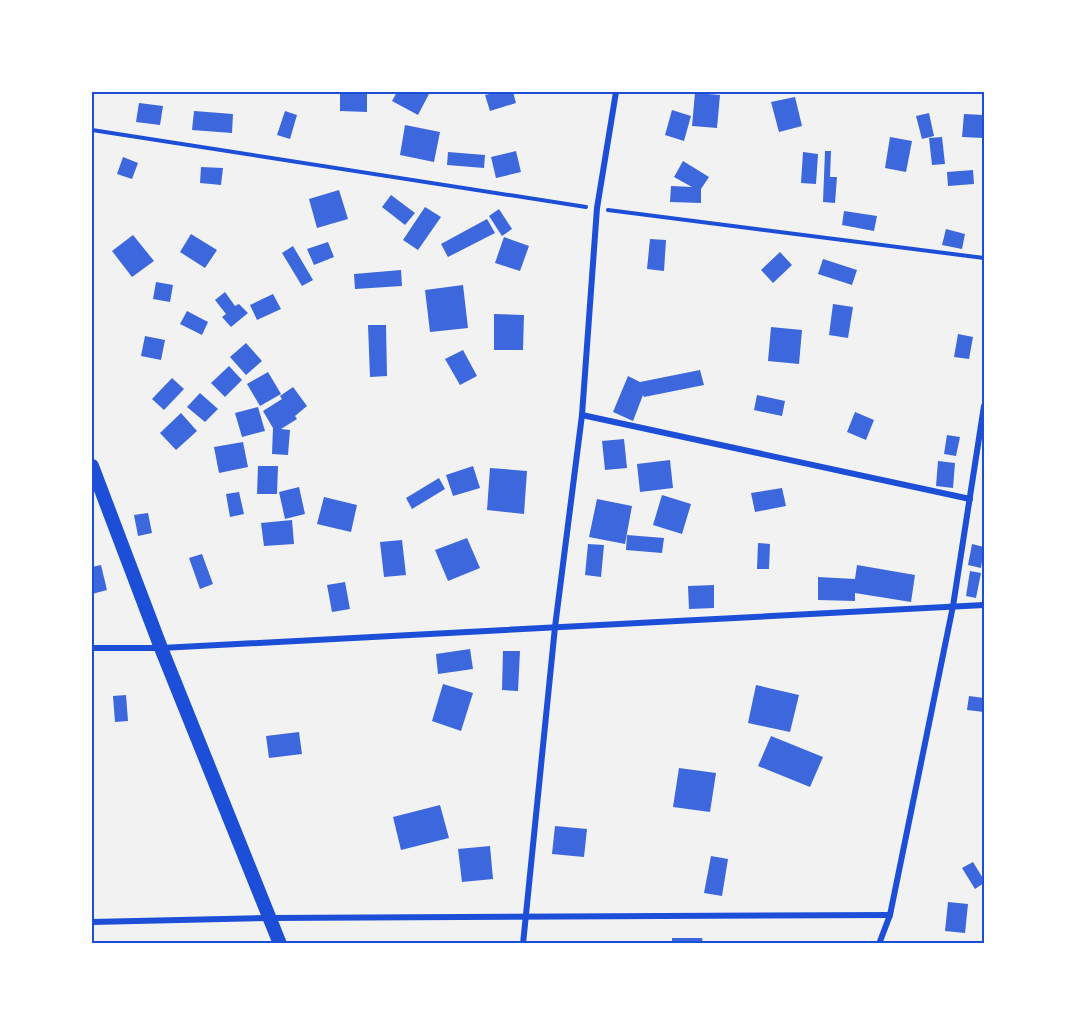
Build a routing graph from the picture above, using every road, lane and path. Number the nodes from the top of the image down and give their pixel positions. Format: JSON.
{"nodes":[{"id":1,"x":616,"y":92,"type":"edge"},
{"id":2,"x":92,"y":130,"type":"edge"},
{"id":3,"x":597,"y":208,"type":"junction"},
{"id":4,"x":984,"y":258,"type":"edge"},
{"id":5,"x":984,"y":406,"type":"edge"},
{"id":6,"x":582,"y":415,"type":"junction"},
{"id":7,"x":92,"y":466,"type":"edge"},
{"id":8,"x":970,"y":499,"type":"junction"},
{"id":9,"x":984,"y":605,"type":"edge"},
{"id":10,"x":953,"y":606,"type":"junction"},
{"id":11,"x":555,"y":627,"type":"junction"},
{"id":12,"x":92,"y":648,"type":"edge"},
{"id":13,"x":161,"y":648,"type":"junction"},
{"id":14,"x":890,"y":915,"type":"junction"},
{"id":15,"x":527,"y":917,"type":"junction"},
{"id":16,"x":269,"y":918,"type":"junction"},
{"id":17,"x":92,"y":922,"type":"edge"},
{"id":18,"x":280,"y":944,"type":"edge"},
{"id":19,"x":523,"y":944,"type":"edge"},
{"id":20,"x":879,"y":944,"type":"edge"}],
"edges":[{"from":1,"to":3,"type":"street"},
{"from":2,"to":3,"type":"path"},
{"from":3,"to":4,"type":"path"},
{"from":3,"to":6,"type":"street"},
{"from":5,"to":8,"type":"street"},
{"from":6,"to":8,"type":"street"},
{"from":6,"to":11,"type":"street"},
{"from":7,"to":13,"type":"main road"},
{"from":8,"to":10,"type":"street"},
{"from":9,"to":10,"type":"street"},
{"from":10,"to":11,"type":"street"},
{"from":10,"to":14,"type":"street"},
{"from":11,"to":13,"type":"street"},
{"from":11,"to":15,"type":"street"},
{"from":12,"to":13,"type":"street"},
{"from":13,"to":16,"type":"main road"},
{"from":14,"to":15,"type":"street"},
{"from":14,"to":20,"type":"street"},
{"from":15,"to":16,"type":"street"},
{"from":15,"to":19,"type":"street"},
{"from":16,"to":17,"type":"street"},
{"from":16,"to":18,"type":"main road"}]}
